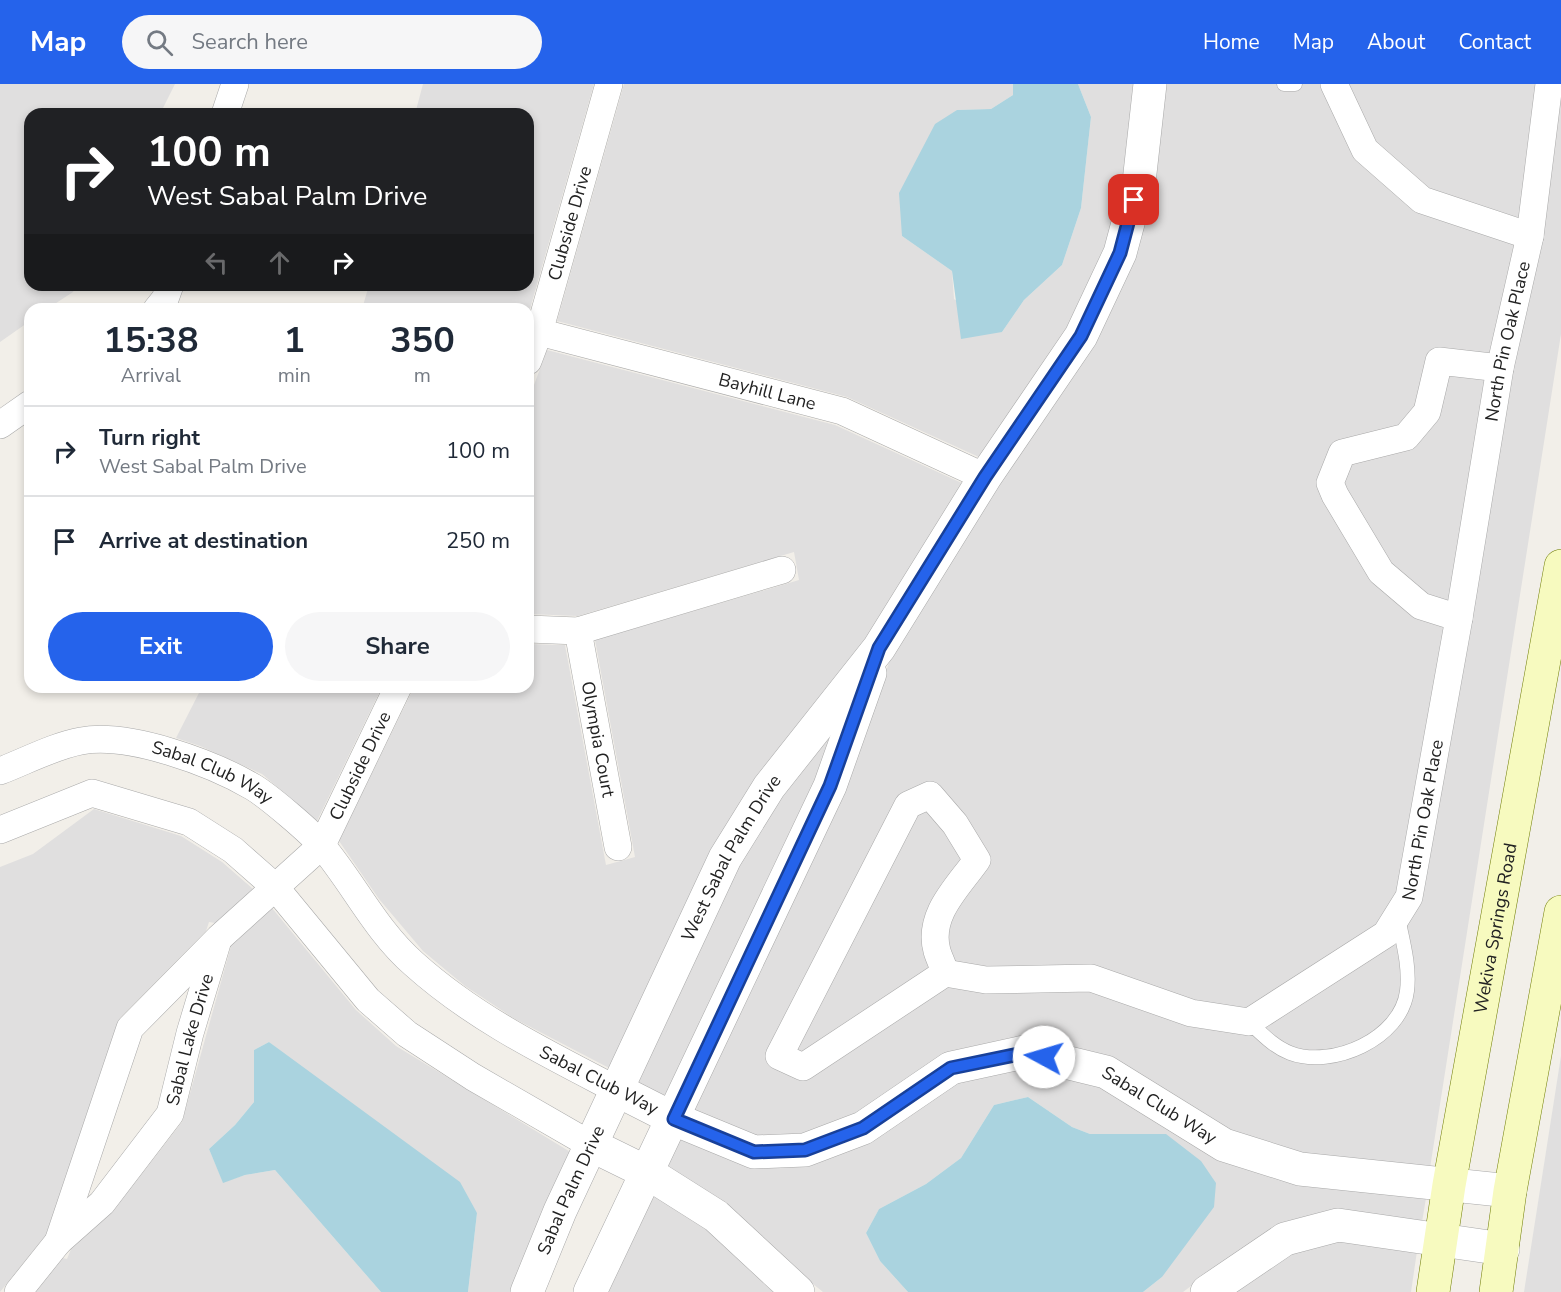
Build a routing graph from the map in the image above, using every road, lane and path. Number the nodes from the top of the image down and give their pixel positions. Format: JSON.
{"nodes":[{"id":1,"x":235,"y":84,"type":"edge"},
{"id":2,"x":609,"y":84,"type":"edge"},
{"id":3,"x":1150,"y":84,"type":"edge"},
{"id":4,"x":1284,"y":84,"type":"edge"},
{"id":5,"x":1295,"y":84,"type":"edge"},
{"id":6,"x":1334,"y":84,"type":"edge"},
{"id":7,"x":1549,"y":84,"type":"edge"},
{"id":8,"x":227,"y":108,"type":"edge"},
{"id":9,"x":1530,"y":236,"type":"junction"},
{"id":10,"x":539,"y":332,"type":"junction"},
{"id":11,"x":534,"y":345,"type":"edge"},
{"id":12,"x":1500,"y":368,"type":"junction"},
{"id":13,"x":985,"y":477,"type":"junction"},
{"id":14,"x":1561,"y":566,"type":"edge"},
{"id":15,"x":782,"y":570,"type":"dead end"},
{"id":16,"x":1459,"y":618,"type":"junction"},
{"id":17,"x":534,"y":629,"type":"edge"},
{"id":18,"x":578,"y":631,"type":"junction"},
{"id":19,"x":879,"y":648,"type":"junction"},
{"id":20,"x":395,"y":693,"type":"edge"},
{"id":21,"x":0,"y":771,"type":"edge"},
{"id":22,"x":0,"y":830,"type":"edge"},
{"id":23,"x":322,"y":845,"type":"junction"},
{"id":24,"x":618,"y":847,"type":"dead end"},
{"id":25,"x":275,"y":887,"type":"junction"},
{"id":26,"x":1561,"y":912,"type":"edge"},
{"id":27,"x":1398,"y":915,"type":"junction"},
{"id":28,"x":219,"y":938,"type":"junction"},
{"id":29,"x":945,"y":973,"type":"junction"},
{"id":30,"x":1249,"y":1022,"type":"junction"},
{"id":31,"x":617,"y":1090,"type":"junction"},
{"id":32,"x":674,"y":1119,"type":"junction"},
{"id":33,"x":591,"y":1145,"type":"junction"},
{"id":34,"x":648,"y":1173,"type":"junction"},
{"id":35,"x":1449,"y":1185,"type":"junction"},
{"id":36,"x":1510,"y":1191,"type":"junction"},
{"id":37,"x":1441,"y":1240,"type":"junction"},
{"id":38,"x":58,"y":1242,"type":"junction"},
{"id":39,"x":1503,"y":1249,"type":"junction"},
{"id":40,"x":18,"y":1292,"type":"edge"},
{"id":41,"x":527,"y":1292,"type":"edge"},
{"id":42,"x":590,"y":1292,"type":"edge"},
{"id":43,"x":798,"y":1292,"type":"edge"},
{"id":44,"x":1207,"y":1292,"type":"edge"},
{"id":45,"x":1433,"y":1292,"type":"edge"},
{"id":46,"x":1496,"y":1292,"type":"edge"}],
"edges":[{"from":1,"to":8,"type":"street"},
{"from":2,"to":10,"type":"street","name":"Clubside Drive"},
{"from":3,"to":13,"type":"street","name":"West Sabal Palm Drive"},
{"from":4,"to":5,"type":"lane"},
{"from":6,"to":9,"type":"street"},
{"from":7,"to":9,"type":"street","name":"North Pin Oak Place"},
{"from":9,"to":12,"type":"street","name":"North Pin Oak Place"},
{"from":10,"to":11,"type":"street","name":"Clubside Drive"},
{"from":10,"to":13,"type":"street","name":"Bayhill Lane"},
{"from":12,"to":16,"type":"street","name":"North Pin Oak Place"},
{"from":12,"to":16,"type":"street"},
{"from":13,"to":19,"type":"street","name":"West Sabal Palm Drive"},
{"from":14,"to":35,"type":"main road","name":"Wekiva Springs Road"},
{"from":15,"to":18,"type":"street"},
{"from":16,"to":27,"type":"street","name":"North Pin Oak Place"},
{"from":17,"to":18,"type":"street"},
{"from":18,"to":24,"type":"street","name":"Olympia Court"},
{"from":19,"to":31,"type":"street","name":"West Sabal Palm Drive"},
{"from":19,"to":32,"type":"street","name":"West Sabal Palm Drive"},
{"from":20,"to":23,"type":"street","name":"Clubside Drive"},
{"from":21,"to":23,"type":"street","name":"Sabal Club Way"},
{"from":22,"to":25,"type":"street"},
{"from":23,"to":25,"type":"street","name":"Sabal Lake Drive"},
{"from":23,"to":31,"type":"street","name":"Sabal Club Way"},
{"from":25,"to":28,"type":"street","name":"Sabal Lake Drive"},
{"from":25,"to":33,"type":"street"},
{"from":26,"to":36,"type":"main road"},
{"from":27,"to":30,"type":"street","name":"North Pin Oak Place"},
{"from":27,"to":30,"type":"lane"},
{"from":28,"to":38,"type":"street","name":"Sabal Lake Drive"},
{"from":28,"to":38,"type":"street","name":"Sabal Lake Drive"},
{"from":29,"to":29,"type":"street"},
{"from":29,"to":30,"type":"street"},
{"from":31,"to":32,"type":"street","name":"Sabal Club Way"},
{"from":31,"to":33,"type":"street","name":"Sabal Palm Drive"},
{"from":32,"to":34,"type":"street","name":"West Sabal Palm Drive"},
{"from":32,"to":35,"type":"street","name":"Sabal Club Way"},
{"from":33,"to":34,"type":"street"},
{"from":33,"to":41,"type":"street","name":"Sabal Palm Drive"},
{"from":34,"to":42,"type":"street"},
{"from":34,"to":43,"type":"street"},
{"from":35,"to":36,"type":"street","name":"Sabal Club Way"},
{"from":35,"to":37,"type":"main road","name":"Wekiva Springs Road"},
{"from":36,"to":39,"type":"main road"},
{"from":37,"to":39,"type":"street"},
{"from":37,"to":44,"type":"street"},
{"from":37,"to":45,"type":"main road","name":"Wekiva Springs Road"},
{"from":38,"to":40,"type":"street","name":"Sabal Lake Drive"},
{"from":39,"to":46,"type":"main road"}]}
